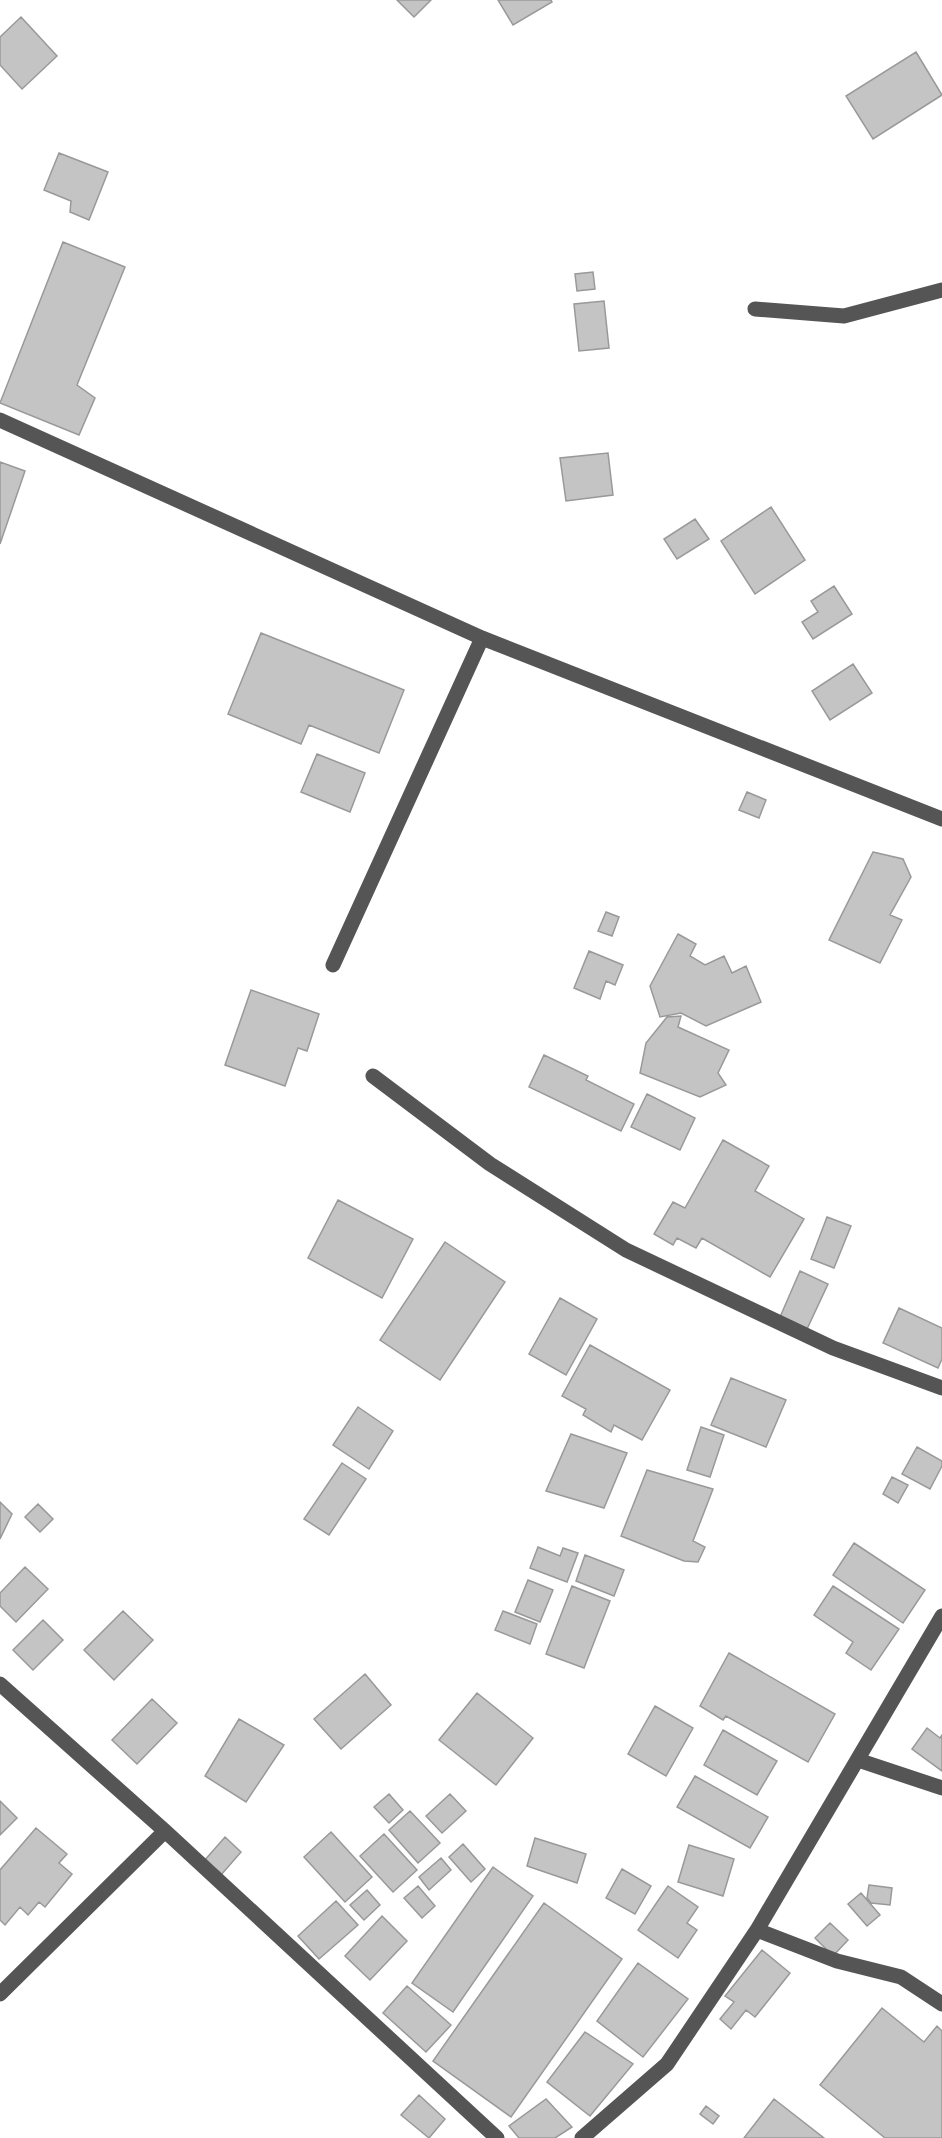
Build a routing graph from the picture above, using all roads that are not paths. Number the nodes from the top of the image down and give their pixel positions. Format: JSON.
{"nodes":[{"id":1,"x":942,"y":290,"type":"edge"},
{"id":2,"x":755,"y":309,"type":"dead end"},
{"id":3,"x":0,"y":420,"type":"edge"},
{"id":4,"x":482,"y":638,"type":"junction"},
{"id":5,"x":942,"y":819,"type":"edge"},
{"id":6,"x":333,"y":965,"type":"dead end"},
{"id":7,"x":374,"y":1076,"type":"dead end"},
{"id":8,"x":942,"y":1388,"type":"edge"},
{"id":9,"x":942,"y":1616,"type":"edge"},
{"id":10,"x":0,"y":1684,"type":"edge"},
{"id":11,"x":858,"y":1760,"type":"junction"},
{"id":12,"x":942,"y":1788,"type":"edge"},
{"id":13,"x":165,"y":1831,"type":"junction"},
{"id":14,"x":757,"y":1930,"type":"junction"},
{"id":15,"x":0,"y":1994,"type":"edge"},
{"id":16,"x":942,"y":2004,"type":"edge"},
{"id":17,"x":497,"y":2138,"type":"edge"},
{"id":18,"x":582,"y":2138,"type":"edge"}],
"edges":[{"from":1,"to":2,"type":"street"},
{"from":3,"to":4,"type":"street"},
{"from":4,"to":5,"type":"street"},
{"from":4,"to":6,"type":"street"},
{"from":7,"to":8,"type":"street"},
{"from":9,"to":11,"type":"street"},
{"from":10,"to":13,"type":"street"},
{"from":11,"to":12,"type":"street"},
{"from":11,"to":14,"type":"street"},
{"from":13,"to":15,"type":"street"},
{"from":13,"to":17,"type":"street"},
{"from":14,"to":16,"type":"street"},
{"from":14,"to":18,"type":"street"}]}
